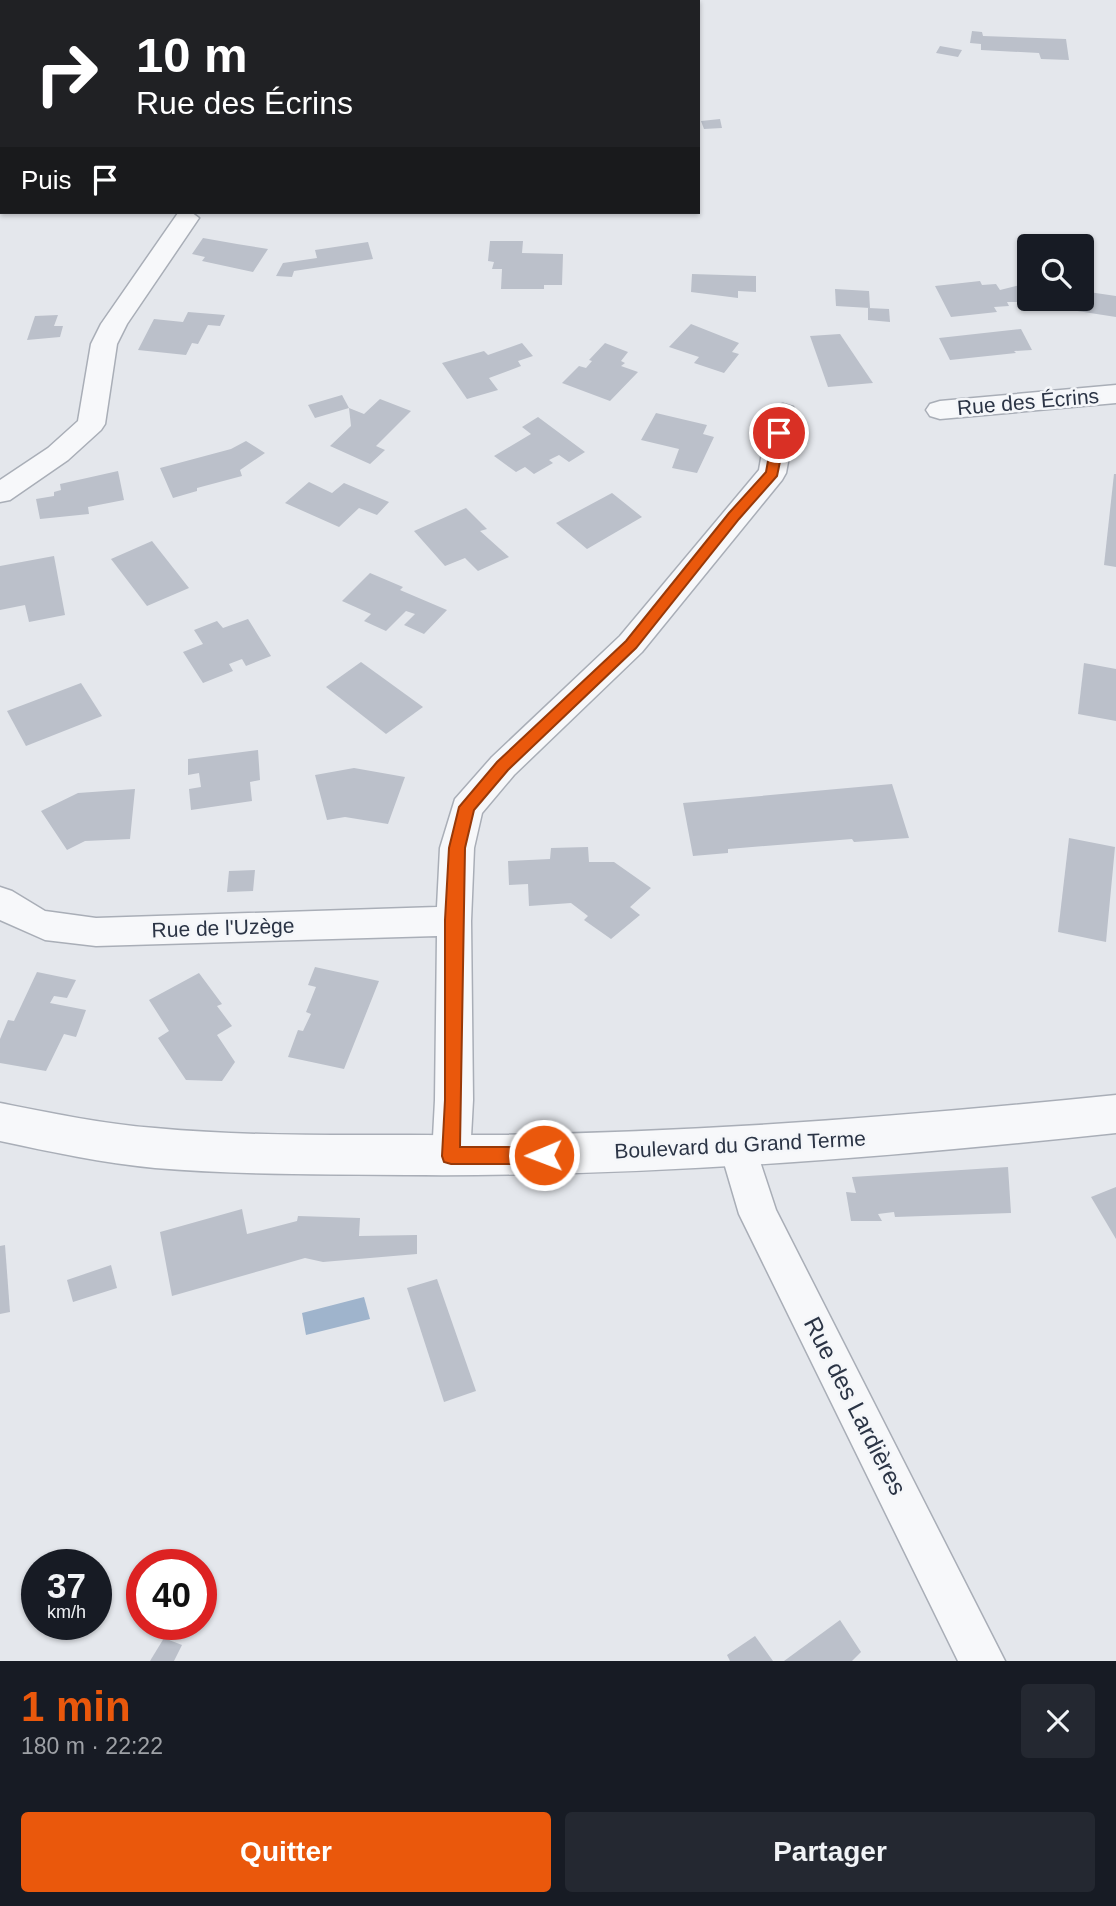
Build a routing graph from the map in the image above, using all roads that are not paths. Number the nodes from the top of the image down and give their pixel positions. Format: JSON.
{"nodes":[{"id":1,"x":187,"y":218,"type":"dead end"},
{"id":2,"x":1116,"y":394,"type":"edge"},
{"id":3,"x":940,"y":410,"type":"dead end"},
{"id":4,"x":783,"y":413,"type":"dead end"},
{"id":5,"x":0,"y":493,"type":"edge"},
{"id":6,"x":0,"y":901,"type":"edge"},
{"id":7,"x":454,"y":920,"type":"junction"},
{"id":8,"x":1116,"y":1114,"type":"edge"},
{"id":9,"x":0,"y":1122,"type":"edge"},
{"id":10,"x":738,"y":1146,"type":"junction"},
{"id":11,"x":153,"y":1148,"type":"junction"},
{"id":12,"x":0,"y":1149,"type":"edge"},
{"id":13,"x":451,"y":1156,"type":"junction"},
{"id":14,"x":982,"y":1661,"type":"edge"}],
"edges":[{"from":1,"to":5,"type":"street"},
{"from":2,"to":3,"type":"street","name":"Rue des Écrins"},
{"from":4,"to":7,"type":"street"},
{"from":6,"to":7,"type":"street","name":"Rue de l'Uzège"},
{"from":7,"to":13,"type":"street"},
{"from":8,"to":10,"type":"street","name":"Boulevard du Grand Terme"},
{"from":9,"to":11,"type":"street","name":"Boulevard du Grand Terme"},
{"from":10,"to":13,"type":"street","name":"Boulevard du Grand Terme"},
{"from":10,"to":14,"type":"street","name":"Rue des Lardières"},
{"from":11,"to":12,"type":"street","name":"Boulevard du Grand Terme"},
{"from":11,"to":13,"type":"street","name":"Boulevard du Grand Terme"}]}
